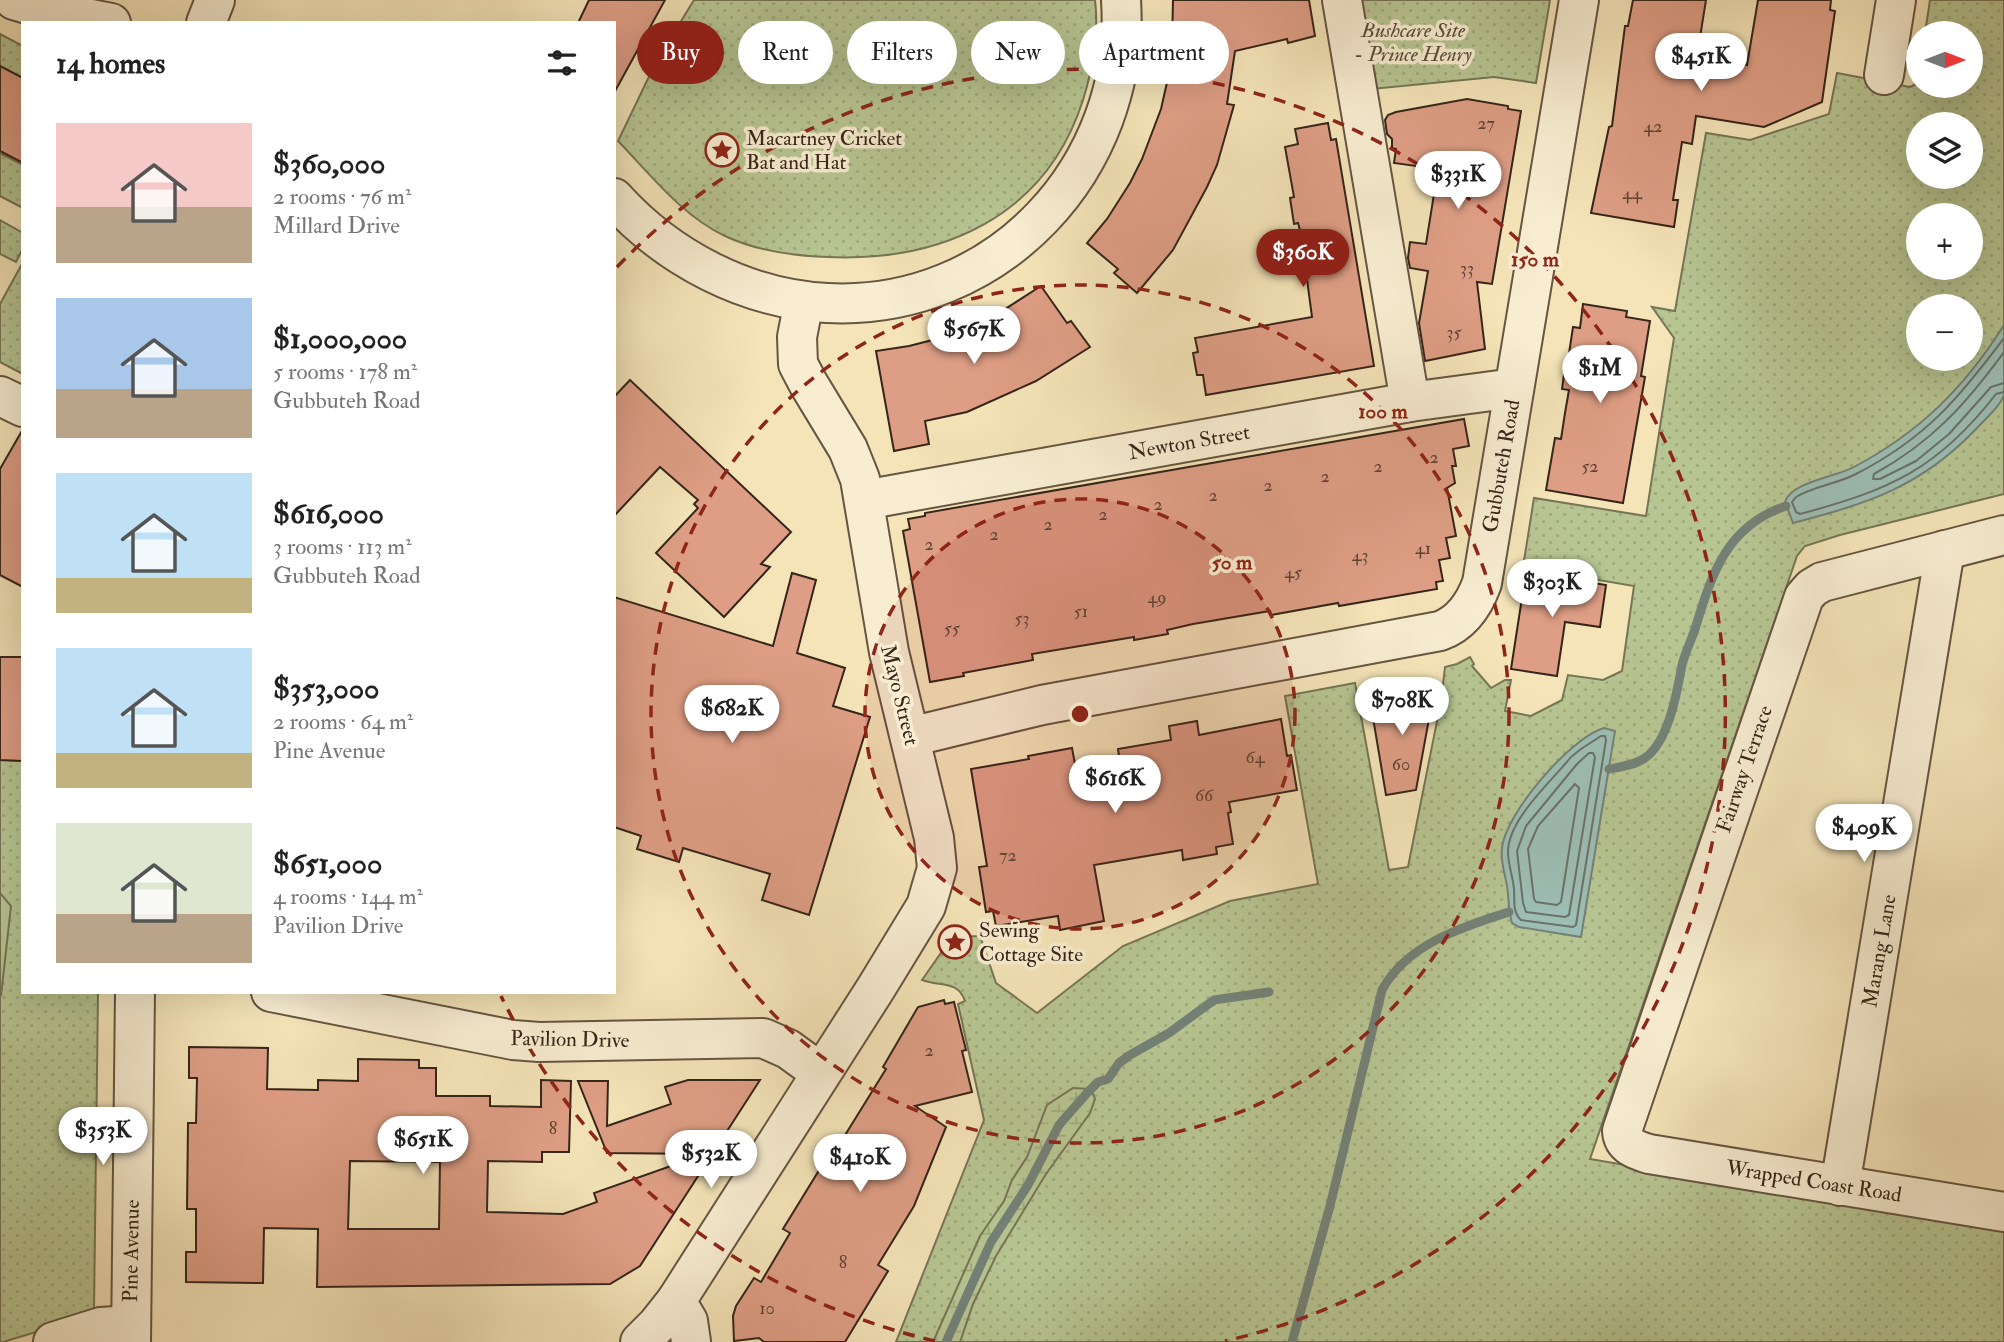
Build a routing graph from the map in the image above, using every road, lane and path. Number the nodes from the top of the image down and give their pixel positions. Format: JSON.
{"nodes":[{"id":1,"x":14,"y":0,"type":"edge"},
{"id":2,"x":215,"y":0,"type":"edge"},
{"id":3,"x":1121,"y":0,"type":"edge"},
{"id":4,"x":1342,"y":0,"type":"edge"},
{"id":5,"x":1579,"y":0,"type":"edge"},
{"id":6,"x":1896,"y":0,"type":"edge"},
{"id":7,"x":101,"y":21,"type":"edge"},
{"id":8,"x":206,"y":21,"type":"edge"},
{"id":9,"x":1884,"y":75,"type":"dead end"},
{"id":10,"x":616,"y":200,"type":"edge"},
{"id":11,"x":804,"y":301,"type":"junction"},
{"id":12,"x":1514,"y":388,"type":"junction"},
{"id":13,"x":0,"y":396,"type":"edge"},
{"id":14,"x":1410,"y":402,"type":"junction"},
{"id":15,"x":21,"y":406,"type":"edge"},
{"id":16,"x":864,"y":500,"type":"junction"},
{"id":17,"x":2004,"y":535,"type":"edge"},
{"id":18,"x":1945,"y":550,"type":"junction"},
{"id":19,"x":911,"y":737,"type":"junction"},
{"id":20,"x":135,"y":994,"type":"edge"},
{"id":21,"x":281,"y":994,"type":"edge"},
{"id":22,"x":821,"y":1073,"type":"junction"},
{"id":23,"x":1626,"y":1142,"type":"joint"},
{"id":24,"x":1840,"y":1186,"type":"junction"},
{"id":25,"x":2004,"y":1213,"type":"edge"},
{"id":26,"x":676,"y":1301,"type":"junction"},
{"id":27,"x":130,"y":1334,"type":"edge"},
{"id":28,"x":54,"y":1342,"type":"edge"},
{"id":29,"x":640,"y":1342,"type":"edge"},
{"id":30,"x":691,"y":1342,"type":"edge"}],
"edges":[{"from":1,"to":7,"type":"street"},
{"from":2,"to":8,"type":"street"},
{"from":3,"to":11,"type":"street"},
{"from":4,"to":14,"type":"street"},
{"from":5,"to":12,"type":"street","name":"Gubbuteh Road"},
{"from":6,"to":9,"type":"street"},
{"from":10,"to":11,"type":"street"},
{"from":11,"to":16,"type":"street","name":"Mayo Street"},
{"from":12,"to":14,"type":"street","name":"Newton Street"},
{"from":12,"to":19,"type":"street","name":"Gubbuteh Road"},
{"from":13,"to":15,"type":"street"},
{"from":14,"to":16,"type":"street","name":"Newton Street"},
{"from":16,"to":19,"type":"street","name":"Mayo Street"},
{"from":17,"to":18,"type":"street","name":"Fairway Terrace"},
{"from":18,"to":23,"type":"street","name":"Fairway Terrace"},
{"from":18,"to":24,"type":"street","name":"Marang Lane"},
{"from":19,"to":22,"type":"street","name":"Mayo Street"},
{"from":20,"to":27,"type":"street","name":"Pine Avenue"},
{"from":21,"to":22,"type":"street","name":"Pavilion Drive"},
{"from":22,"to":26,"type":"street","name":"Mayo Street"},
{"from":23,"to":24,"type":"street","name":"Wrapped Coast Road"},
{"from":24,"to":25,"type":"street","name":"Wrapped Coast Road"},
{"from":26,"to":29,"type":"street","name":"Mayo Street"},
{"from":26,"to":30,"type":"street"},
{"from":27,"to":28,"type":"street"}]}
